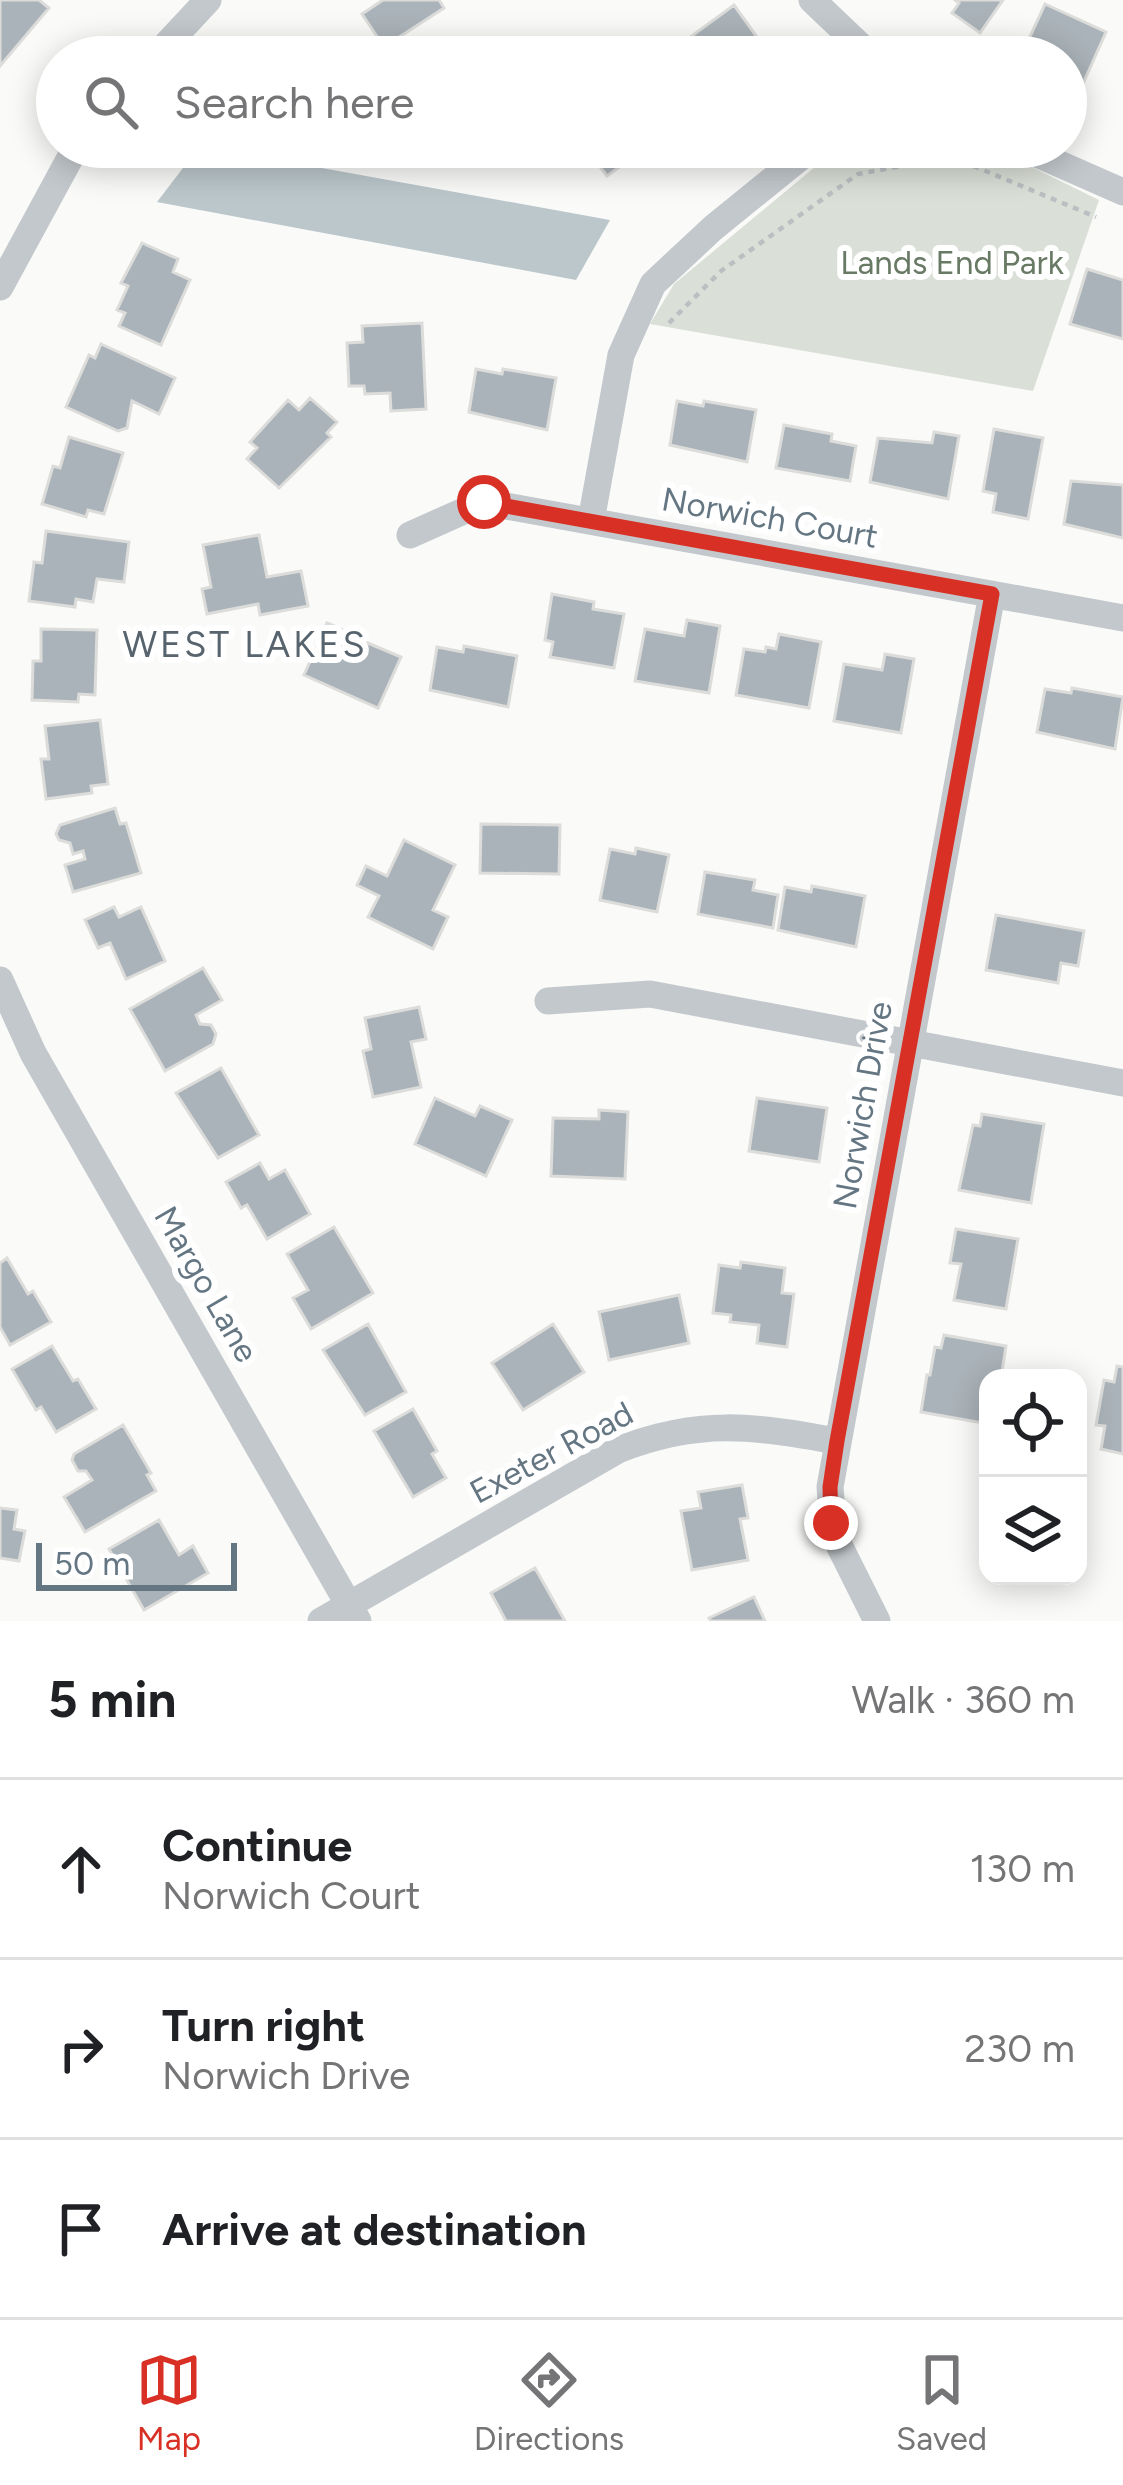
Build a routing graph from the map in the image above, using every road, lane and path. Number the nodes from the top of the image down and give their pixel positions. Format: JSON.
{"nodes":[{"id":1,"x":208,"y":0,"type":"edge"},
{"id":2,"x":812,"y":0,"type":"edge"},
{"id":3,"x":175,"y":36,"type":"edge"},
{"id":4,"x":850,"y":36,"type":"edge"},
{"id":5,"x":65,"y":168,"type":"edge"},
{"id":6,"x":787,"y":168,"type":"edge"},
{"id":7,"x":891,"y":168,"type":"edge"},
{"id":8,"x":978,"y":168,"type":"edge"},
{"id":9,"x":1069,"y":168,"type":"edge"},
{"id":10,"x":1123,"y":192,"type":"edge"},
{"id":11,"x":1096,"y":217,"type":"dead end"},
{"id":12,"x":0,"y":287,"type":"edge"},
{"id":13,"x":669,"y":323,"type":"dead end"},
{"id":14,"x":591,"y":521,"type":"junction"},
{"id":15,"x":410,"y":535,"type":"dead end"},
{"id":16,"x":992,"y":594,"type":"junction"},
{"id":17,"x":1123,"y":618,"type":"edge"},
{"id":18,"x":0,"y":980,"type":"edge"},
{"id":19,"x":548,"y":1001,"type":"dead end"},
{"id":20,"x":910,"y":1044,"type":"junction"},
{"id":21,"x":1123,"y":1083,"type":"edge"},
{"id":22,"x":837,"y":1441,"type":"junction"},
{"id":23,"x":354,"y":1613,"type":"edge"},
{"id":24,"x":321,"y":1621,"type":"edge"},
{"id":25,"x":877,"y":1621,"type":"edge"}],
"edges":[{"from":1,"to":3,"type":"street"},
{"from":2,"to":4,"type":"street"},
{"from":5,"to":12,"type":"street"},
{"from":6,"to":14,"type":"street"},
{"from":7,"to":13,"type":"path"},
{"from":8,"to":11,"type":"path"},
{"from":9,"to":10,"type":"street"},
{"from":14,"to":15,"type":"street","name":"Norwich Court"},
{"from":14,"to":16,"type":"street","name":"Norwich Court"},
{"from":16,"to":17,"type":"street","name":"Norwich Court"},
{"from":16,"to":20,"type":"street","name":"Norwich Drive"},
{"from":18,"to":23,"type":"street","name":"Margo Lane"},
{"from":19,"to":20,"type":"street"},
{"from":20,"to":21,"type":"street"},
{"from":20,"to":22,"type":"street","name":"Norwich Drive"},
{"from":22,"to":23,"type":"street","name":"Exeter Road"},
{"from":22,"to":25,"type":"street","name":"Norwich Drive"},
{"from":23,"to":24,"type":"street","name":"Exeter Road"}]}
